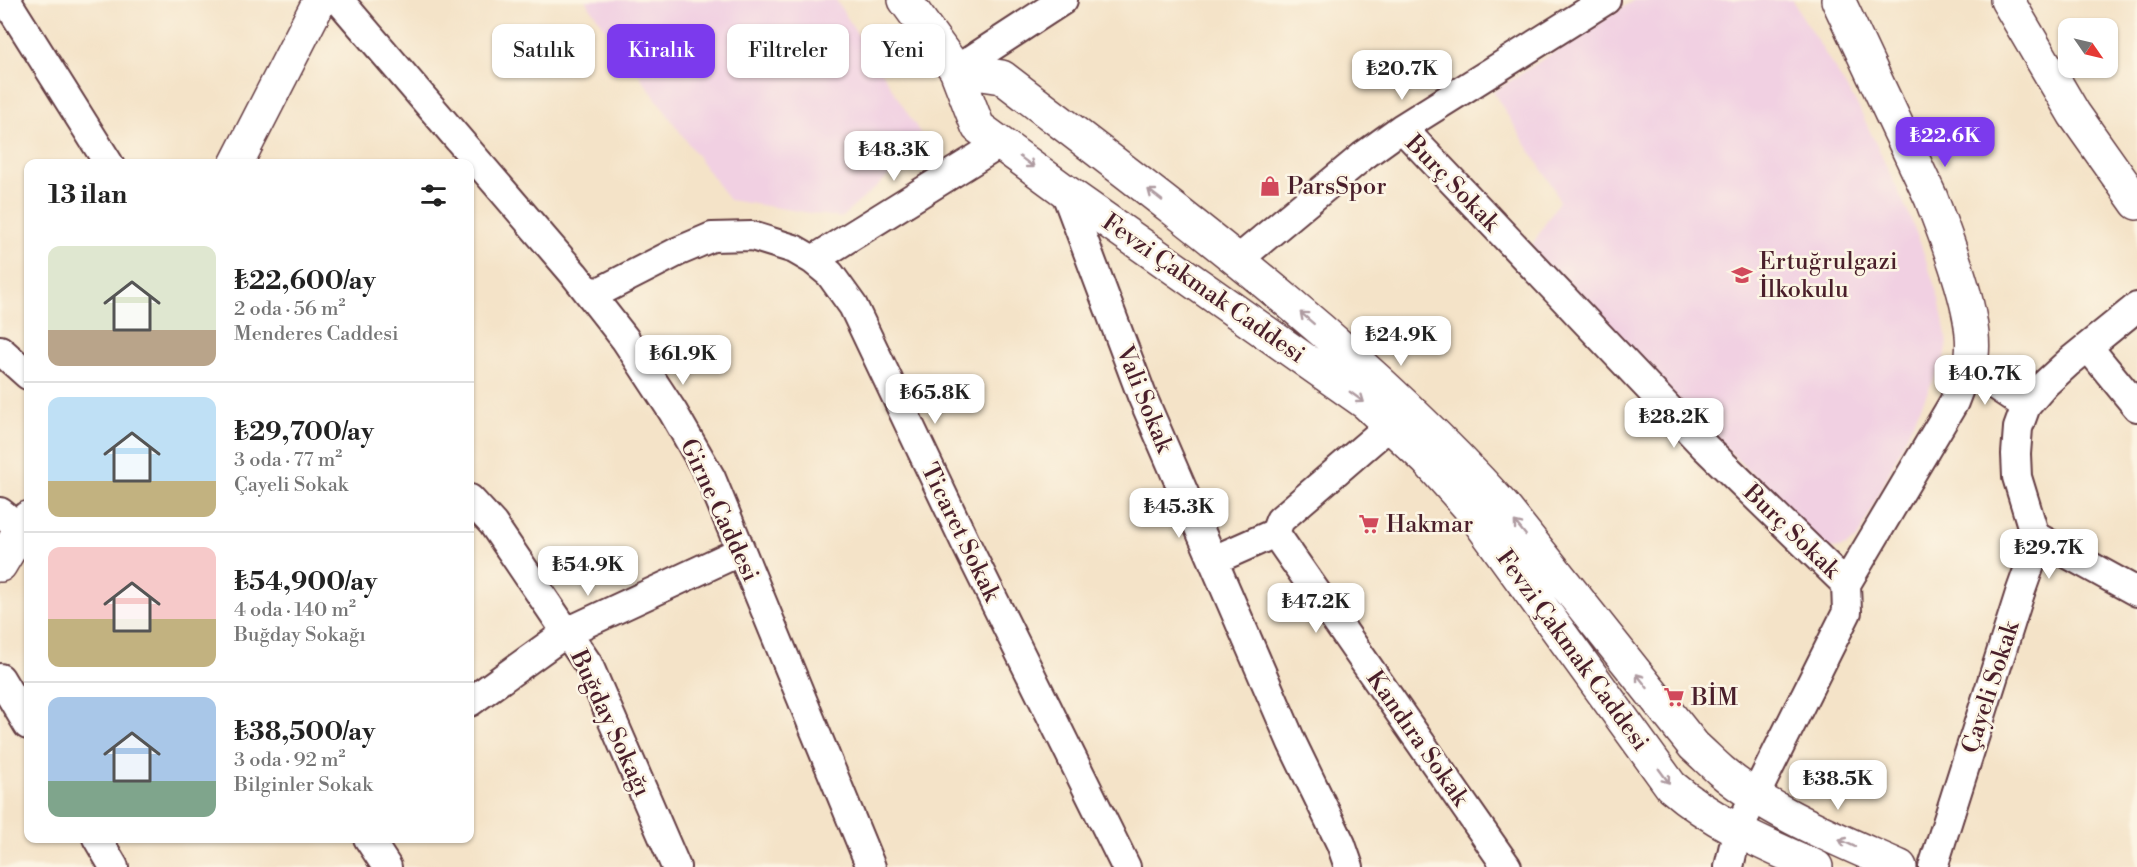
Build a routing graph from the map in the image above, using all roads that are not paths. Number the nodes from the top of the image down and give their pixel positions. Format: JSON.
{"nodes":[{"id":1,"x":6,"y":0,"type":"edge"},
{"id":2,"x":320,"y":0,"type":"edge"},
{"id":3,"x":339,"y":0,"type":"edge"},
{"id":4,"x":905,"y":0,"type":"edge"},
{"id":5,"x":1063,"y":0,"type":"edge"},
{"id":6,"x":1606,"y":0,"type":"edge"},
{"id":7,"x":1838,"y":0,"type":"edge"},
{"id":8,"x":2007,"y":0,"type":"edge"},
{"id":9,"x":956,"y":70,"type":"junction"},
{"id":10,"x":1402,"y":129,"type":"junction"},
{"id":11,"x":1000,"y":143,"type":"junction"},
{"id":12,"x":106,"y":159,"type":"edge"},
{"id":13,"x":239,"y":159,"type":"edge"},
{"id":14,"x":1065,"y":191,"type":"junction"},
{"id":15,"x":2137,"y":203,"type":"edge"},
{"id":16,"x":1239,"y":259,"type":"junction"},
{"id":17,"x":813,"y":260,"type":"junction"},
{"id":18,"x":591,"y":296,"type":"junction"},
{"id":19,"x":2137,"y":307,"type":"edge"},
{"id":20,"x":2088,"y":347,"type":"junction"},
{"id":21,"x":0,"y":350,"type":"edge"},
{"id":22,"x":1971,"y":361,"type":"junction"},
{"id":23,"x":24,"y":371,"type":"edge"},
{"id":24,"x":2026,"y":406,"type":"junction"},
{"id":25,"x":2137,"y":407,"type":"edge"},
{"id":26,"x":1390,"y":425,"type":"junction"},
{"id":27,"x":474,"y":504,"type":"edge"},
{"id":28,"x":16,"y":520,"type":"edge"},
{"id":29,"x":1275,"y":533,"type":"junction"},
{"id":30,"x":2035,"y":536,"type":"junction"},
{"id":31,"x":741,"y":551,"type":"junction"},
{"id":32,"x":1214,"y":560,"type":"junction"},
{"id":33,"x":0,"y":566,"type":"edge"},
{"id":34,"x":1846,"y":584,"type":"junction"},
{"id":35,"x":2137,"y":592,"type":"edge"},
{"id":36,"x":567,"y":632,"type":"junction"},
{"id":37,"x":0,"y":678,"type":"edge"},
{"id":38,"x":474,"y":699,"type":"edge"},
{"id":39,"x":24,"y":718,"type":"edge"},
{"id":40,"x":1756,"y":796,"type":"junction"},
{"id":41,"x":1737,"y":832,"type":"junction"},
{"id":42,"x":100,"y":843,"type":"edge"},
{"id":43,"x":371,"y":843,"type":"edge"},
{"id":44,"x":114,"y":867,"type":"edge"},
{"id":45,"x":387,"y":867,"type":"edge"},
{"id":46,"x":676,"y":867,"type":"edge"},
{"id":47,"x":871,"y":867,"type":"edge"},
{"id":48,"x":1126,"y":867,"type":"edge"},
{"id":49,"x":1349,"y":867,"type":"edge"},
{"id":50,"x":1508,"y":867,"type":"edge"},
{"id":51,"x":1729,"y":867,"type":"edge"},
{"id":52,"x":1816,"y":867,"type":"edge"},
{"id":53,"x":1900,"y":867,"type":"edge"},
{"id":54,"x":1933,"y":867,"type":"edge"}],
"edges":[{"from":1,"to":12,"type":"street"},
{"from":2,"to":13,"type":"street"},
{"from":3,"to":18,"type":"street","name":"Girne Caddesi"},
{"from":4,"to":9,"type":"street","name":"Fevzi Çakmak Caddesi"},
{"from":5,"to":9,"type":"street"},
{"from":6,"to":10,"type":"street"},
{"from":7,"to":22,"type":"street"},
{"from":8,"to":15,"type":"street"},
{"from":9,"to":11,"type":"street","name":"Fevzi Çakmak Caddesi"},
{"from":16,"to":9,"type":"street","name":"Fevzi Çakmak Caddesi","one_way":true},
{"from":10,"to":16,"type":"street"},
{"from":10,"to":34,"type":"street","name":"Burç Sokak"},
{"from":11,"to":14,"type":"street","name":"Fevzi Çakmak Caddesi","one_way":true},
{"from":11,"to":17,"type":"street"},
{"from":14,"to":26,"type":"street","name":"Fevzi Çakmak Caddesi","one_way":true},
{"from":14,"to":32,"type":"street","name":"Vali Sokak"},
{"from":40,"to":16,"type":"street","name":"Fevzi Çakmak Caddesi","one_way":true},
{"from":17,"to":18,"type":"street","name":"Ticaret Sokak"},
{"from":17,"to":48,"type":"street","name":"Ticaret Sokak"},
{"from":18,"to":31,"type":"street","name":"Girne Caddesi"},
{"from":19,"to":20,"type":"street","name":"Çayeli Sokak"},
{"from":20,"to":24,"type":"street","name":"Çayeli Sokak"},
{"from":20,"to":25,"type":"street"},
{"from":21,"to":23,"type":"street"},
{"from":22,"to":24,"type":"street"},
{"from":22,"to":34,"type":"street"},
{"from":24,"to":30,"type":"street","name":"Çayeli Sokak"},
{"from":26,"to":29,"type":"street"},
{"from":26,"to":41,"type":"street","name":"Fevzi Çakmak Caddesi","one_way":true},
{"from":27,"to":36,"type":"street","name":"Buğday Sokağı"},
{"from":28,"to":33,"type":"street"},
{"from":29,"to":32,"type":"street"},
{"from":29,"to":50,"type":"street","name":"Kandıra Sokak"},
{"from":30,"to":35,"type":"street"},
{"from":30,"to":54,"type":"street","name":"Çayeli Sokak"},
{"from":31,"to":36,"type":"street"},
{"from":31,"to":47,"type":"street","name":"Girne Caddesi"},
{"from":32,"to":49,"type":"street","name":"Vali Sokak"},
{"from":34,"to":40,"type":"street","name":"Burç Sokak"},
{"from":36,"to":38,"type":"street"},
{"from":36,"to":46,"type":"street","name":"Buğday Sokağı"},
{"from":37,"to":39,"type":"street"},
{"from":40,"to":41,"type":"street","name":"Burç Sokak"},
{"from":53,"to":40,"type":"street","name":"Fevzi Çakmak Caddesi","one_way":true},
{"from":41,"to":51,"type":"street"},
{"from":41,"to":52,"type":"street","name":"Fevzi Çakmak Caddesi"},
{"from":42,"to":44,"type":"street"},
{"from":43,"to":45,"type":"street"}]}
